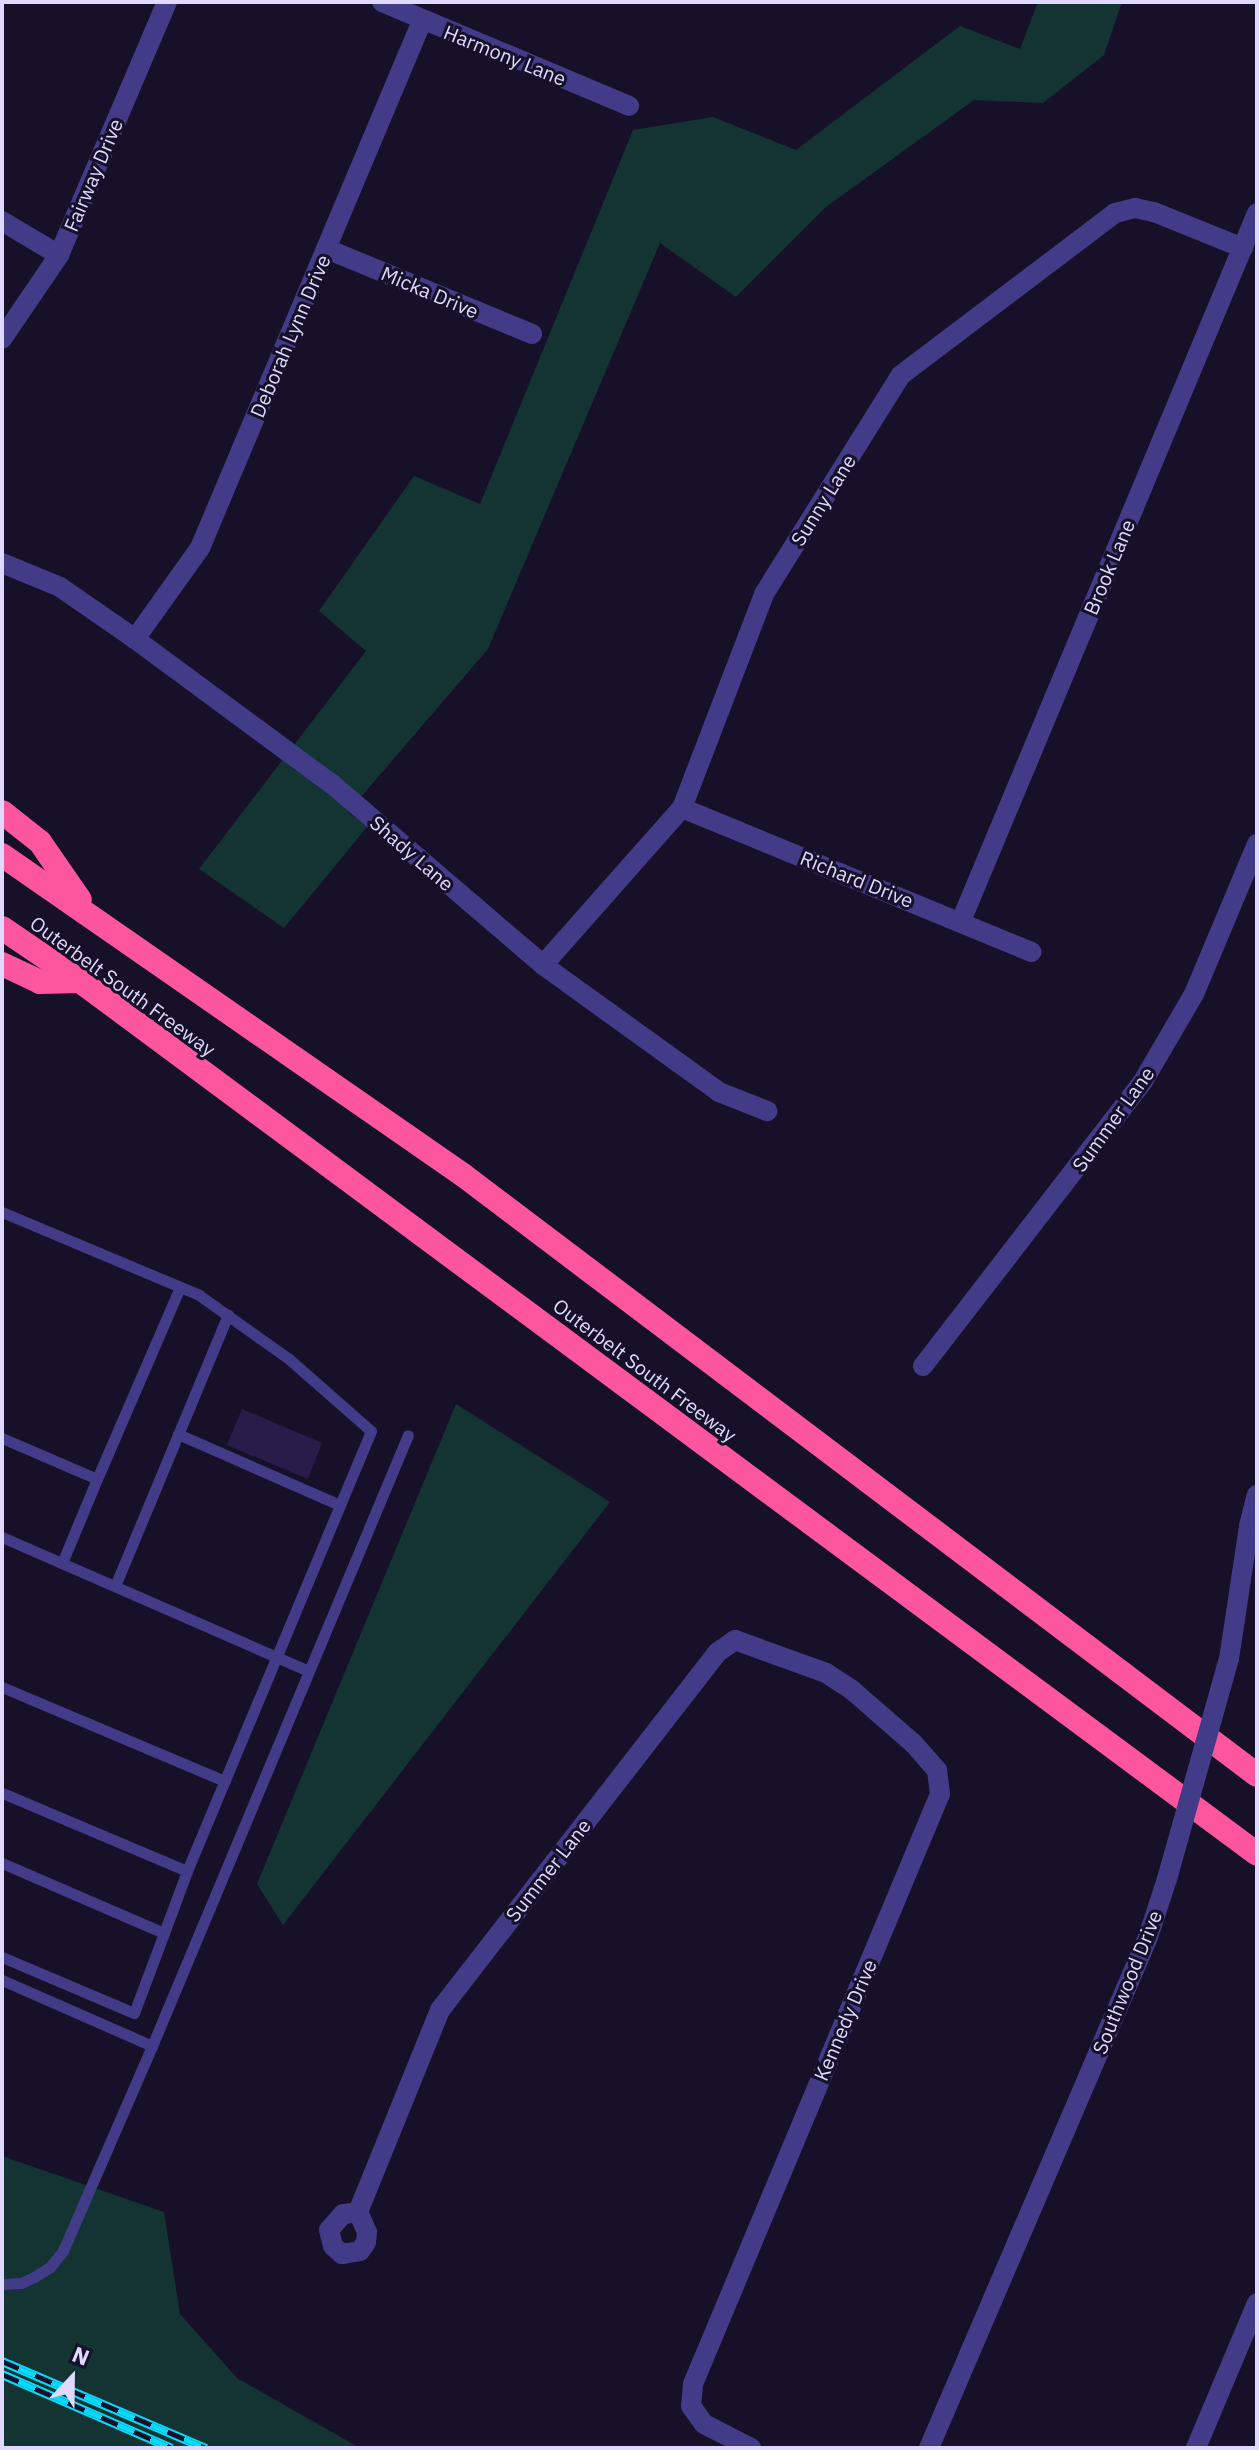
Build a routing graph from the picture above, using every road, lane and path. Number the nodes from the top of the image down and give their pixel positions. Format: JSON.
{"nodes":[{"id":1,"x":167,"y":2,"type":"edge"},
{"id":2,"x":382,"y":2,"type":"edge"},
{"id":3,"x":422,"y":21,"type":"junction"},
{"id":4,"x":629,"y":106,"type":"dead end"},
{"id":5,"x":1257,"y":213,"type":"edge"},
{"id":6,"x":2,"y":221,"type":"edge"},
{"id":7,"x":1243,"y":248,"type":"junction"},
{"id":8,"x":327,"y":249,"type":"junction"},
{"id":9,"x":59,"y":255,"type":"junction"},
{"id":10,"x":532,"y":334,"type":"dead end"},
{"id":11,"x":2,"y":339,"type":"edge"},
{"id":12,"x":2,"y":563,"type":"edge"},
{"id":13,"x":135,"y":639,"type":"junction"},
{"id":14,"x":682,"y":808,"type":"junction"},
{"id":15,"x":2,"y":812,"type":"edge"},
{"id":16,"x":1257,"y":844,"type":"edge"},
{"id":17,"x":2,"y":855,"type":"edge"},
{"id":18,"x":88,"y":912,"type":"junction"},
{"id":19,"x":961,"y":921,"type":"junction"},
{"id":20,"x":2,"y":928,"type":"edge"},
{"id":21,"x":1032,"y":952,"type":"dead end"},
{"id":22,"x":2,"y":964,"type":"edge"},
{"id":23,"x":543,"y":965,"type":"junction"},
{"id":24,"x":80,"y":981,"type":"junction"},
{"id":25,"x":767,"y":1111,"type":"dead end"},
{"id":26,"x":2,"y":1212,"type":"edge"},
{"id":27,"x":180,"y":1287,"type":"junction"},
{"id":28,"x":228,"y":1315,"type":"junction"},
{"id":29,"x":923,"y":1366,"type":"dead end"},
{"id":30,"x":178,"y":1434,"type":"junction"},
{"id":31,"x":408,"y":1435,"type":"dead end"},
{"id":32,"x":2,"y":1438,"type":"edge"},
{"id":33,"x":97,"y":1479,"type":"junction"},
{"id":34,"x":1257,"y":1495,"type":"edge"},
{"id":35,"x":340,"y":1505,"type":"junction"},
{"id":36,"x":2,"y":1537,"type":"edge"},
{"id":37,"x":62,"y":1563,"type":"junction"},
{"id":38,"x":115,"y":1586,"type":"junction"},
{"id":39,"x":278,"y":1657,"type":"junction"},
{"id":40,"x":309,"y":1671,"type":"junction"},
{"id":41,"x":826,"y":1673,"type":"joint"},
{"id":42,"x":2,"y":1687,"type":"edge"},
{"id":43,"x":1257,"y":1775,"type":"edge"},
{"id":44,"x":225,"y":1781,"type":"junction"},
{"id":45,"x":2,"y":1793,"type":"edge"},
{"id":46,"x":1257,"y":1854,"type":"edge"},
{"id":47,"x":2,"y":1863,"type":"edge"},
{"id":48,"x":187,"y":1871,"type":"junction"},
{"id":49,"x":164,"y":1933,"type":"junction"},
{"id":50,"x":2,"y":1957,"type":"edge"},
{"id":51,"x":2,"y":1980,"type":"edge"},
{"id":52,"x":152,"y":2046,"type":"junction"},
{"id":53,"x":358,"y":2212,"type":"dead end"},
{"id":54,"x":2,"y":2284,"type":"edge"},
{"id":55,"x":1257,"y":2303,"type":"edge"},
{"id":56,"x":751,"y":2448,"type":"edge"},
{"id":57,"x":929,"y":2448,"type":"edge"},
{"id":58,"x":1196,"y":2448,"type":"edge"}],
"edges":[{"from":1,"to":9,"type":"street","name":"Fairway Drive"},
{"from":2,"to":3,"type":"street","name":"Harmony Lane"},
{"from":3,"to":4,"type":"street","name":"Harmony Lane"},
{"from":3,"to":8,"type":"street","name":"Deborah Lynn Drive"},
{"from":5,"to":7,"type":"street","name":"Brook Lane"},
{"from":6,"to":9,"type":"street"},
{"from":7,"to":14,"type":"street","name":"Sunny Lane"},
{"from":7,"to":19,"type":"street","name":"Brook Lane"},
{"from":8,"to":10,"type":"street","name":"Micka Drive"},
{"from":8,"to":13,"type":"street","name":"Deborah Lynn Drive"},
{"from":9,"to":11,"type":"street","name":"Fairway Drive"},
{"from":12,"to":13,"type":"street","name":"Shady Lane"},
{"from":13,"to":23,"type":"street","name":"Shady Lane"},
{"from":14,"to":19,"type":"street","name":"Richard Drive"},
{"from":14,"to":23,"type":"street","name":"Sunny Lane"},
{"from":15,"to":18,"type":"highway"},
{"from":16,"to":29,"type":"street","name":"Summer Lane"},
{"from":17,"to":18,"type":"highway","name":"Outerbelt South Freeway"},
{"from":18,"to":43,"type":"highway","name":"Outerbelt South Freeway"},
{"from":19,"to":21,"type":"street","name":"Richard Drive"},
{"from":20,"to":24,"type":"highway","name":"Outerbelt South Freeway"},
{"from":22,"to":24,"type":"highway"},
{"from":23,"to":25,"type":"street","name":"Shady Lane"},
{"from":24,"to":46,"type":"highway","name":"Outerbelt South Freeway"},
{"from":26,"to":27,"type":"lane"},
{"from":27,"to":28,"type":"lane"},
{"from":27,"to":33,"type":"lane"},
{"from":28,"to":30,"type":"lane"},
{"from":28,"to":35,"type":"lane"},
{"from":30,"to":35,"type":"lane"},
{"from":30,"to":38,"type":"lane"},
{"from":31,"to":40,"type":"lane"},
{"from":32,"to":33,"type":"lane"},
{"from":33,"to":37,"type":"lane"},
{"from":34,"to":57,"type":"street","name":"Southwood Drive","bridge":true},
{"from":35,"to":39,"type":"lane"},
{"from":36,"to":37,"type":"lane"},
{"from":37,"to":38,"type":"lane"},
{"from":38,"to":39,"type":"lane"},
{"from":39,"to":40,"type":"lane"},
{"from":39,"to":44,"type":"lane"},
{"from":40,"to":52,"type":"lane"},
{"from":41,"to":53,"type":"street","name":"Summer Lane"},
{"from":41,"to":56,"type":"street","name":"Kennedy Drive"},
{"from":42,"to":44,"type":"lane"},
{"from":44,"to":48,"type":"lane"},
{"from":45,"to":48,"type":"lane"},
{"from":47,"to":49,"type":"lane"},
{"from":48,"to":49,"type":"lane"},
{"from":49,"to":50,"type":"lane"},
{"from":51,"to":52,"type":"lane"},
{"from":52,"to":54,"type":"lane"},
{"from":55,"to":58,"type":"street"}]}
